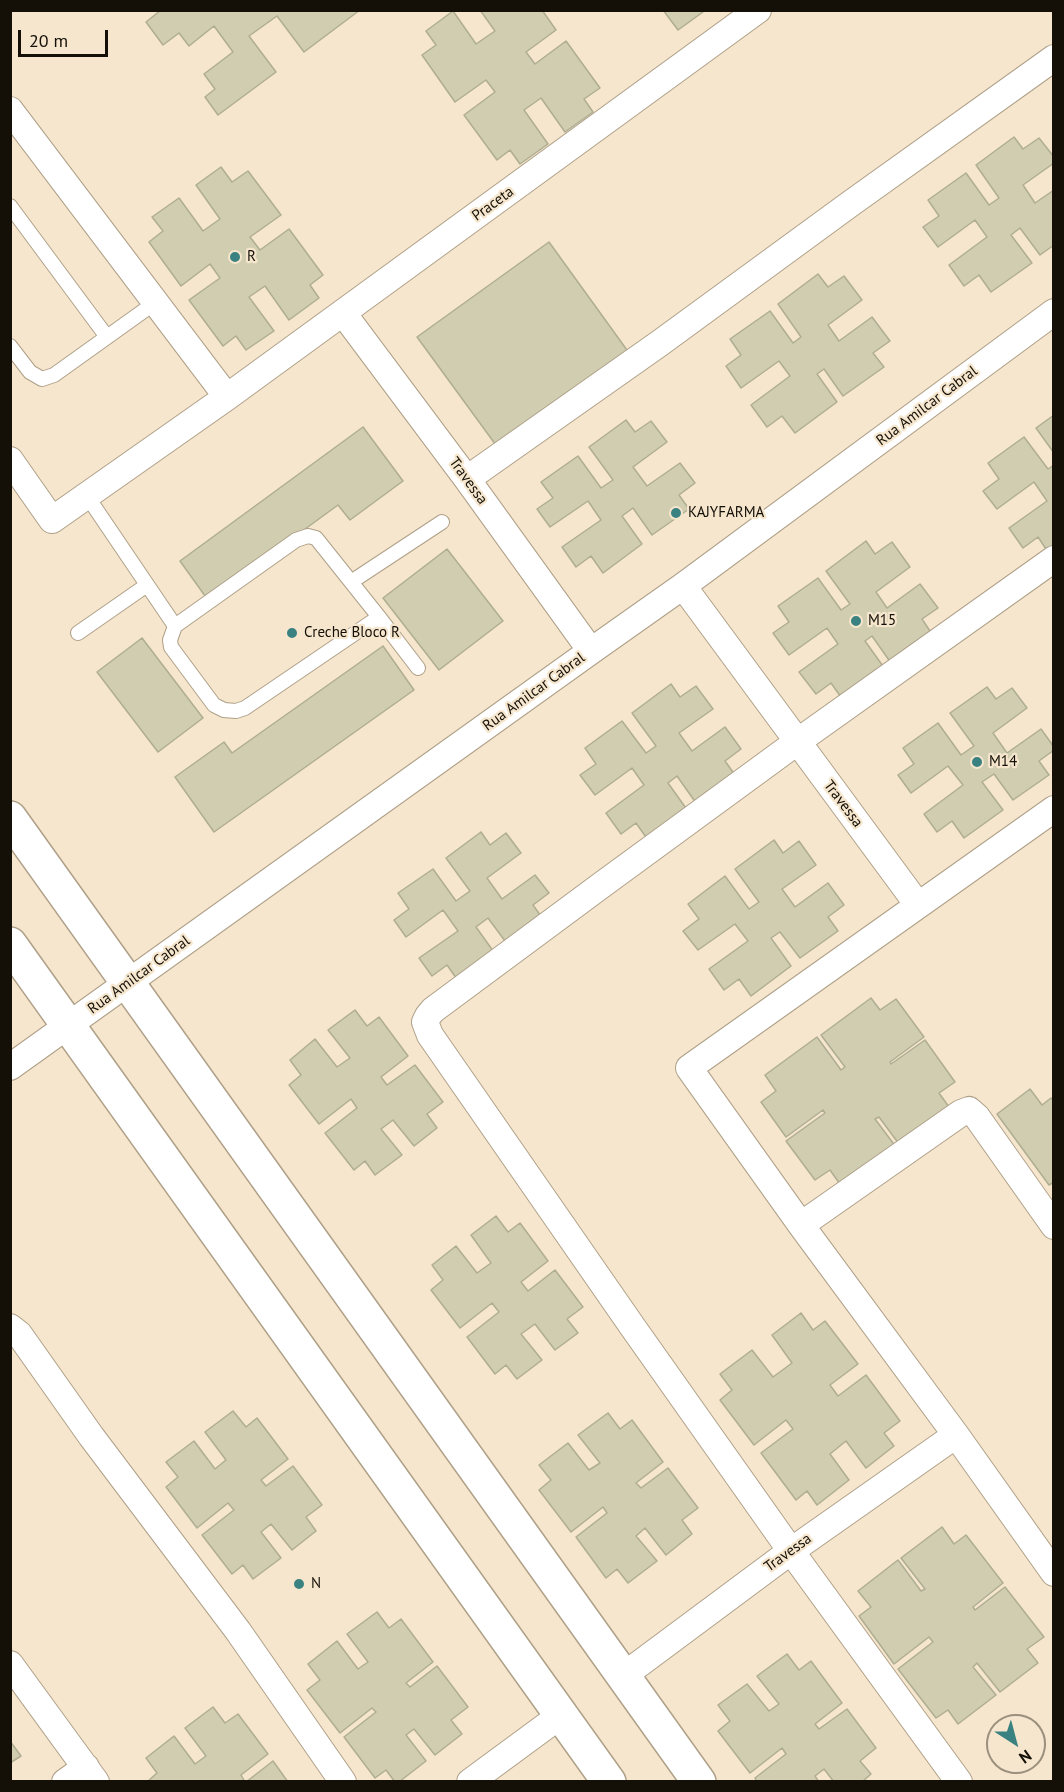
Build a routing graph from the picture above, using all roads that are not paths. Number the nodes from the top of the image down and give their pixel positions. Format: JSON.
{"nodes":[{"id":1,"x":758,"y":10,"type":"edge"},
{"id":2,"x":1053,"y":58,"type":"edge"},
{"id":3,"x":10,"y":110,"type":"edge"},
{"id":4,"x":10,"y":206,"type":"edge"},
{"id":5,"x":156,"y":302,"type":"junction"},
{"id":6,"x":1053,"y":312,"type":"edge"},
{"id":7,"x":343,"y":313,"type":"junction"},
{"id":8,"x":107,"y":338,"type":"junction"},
{"id":9,"x":10,"y":346,"type":"edge"},
{"id":10,"x":227,"y":397,"type":"junction"},
{"id":11,"x":10,"y":460,"type":"edge"},
{"id":12,"x":467,"y":478,"type":"junction"},
{"id":13,"x":87,"y":496,"type":"junction"},
{"id":14,"x":442,"y":522,"type":"dead end"},
{"id":15,"x":1053,"y":559,"type":"edge"},
{"id":16,"x":351,"y":582,"type":"junction"},
{"id":17,"x":147,"y":585,"type":"junction"},
{"id":18,"x":683,"y":586,"type":"junction"},
{"id":19,"x":379,"y":616,"type":"junction"},
{"id":20,"x":175,"y":626,"type":"junction"},
{"id":21,"x":78,"y":633,"type":"dead end"},
{"id":22,"x":591,"y":651,"type":"junction"},
{"id":23,"x":418,"y":668,"type":"dead end"},
{"id":24,"x":797,"y":742,"type":"junction"},
{"id":25,"x":1053,"y":809,"type":"edge"},
{"id":26,"x":10,"y":818,"type":"edge"},
{"id":27,"x":918,"y":905,"type":"junction"},
{"id":28,"x":10,"y":944,"type":"edge"},
{"id":29,"x":128,"y":983,"type":"junction"},
{"id":30,"x":69,"y":1025,"type":"junction"},
{"id":31,"x":10,"y":1067,"type":"edge"},
{"id":32,"x":801,"y":1225,"type":"junction"},
{"id":33,"x":1053,"y":1226,"type":"edge"},
{"id":34,"x":10,"y":1327,"type":"edge"},
{"id":35,"x":956,"y":1435,"type":"junction"},
{"id":36,"x":791,"y":1551,"type":"junction"},
{"id":37,"x":1053,"y":1573,"type":"edge"},
{"id":38,"x":10,"y":1664,"type":"edge"},
{"id":39,"x":623,"y":1676,"type":"junction"},
{"id":40,"x":561,"y":1715,"type":"junction"},
{"id":41,"x":91,"y":1774,"type":"edge"},
{"id":42,"x":65,"y":1782,"type":"edge"},
{"id":43,"x":343,"y":1782,"type":"edge"},
{"id":44,"x":470,"y":1782,"type":"edge"},
{"id":45,"x":609,"y":1782,"type":"edge"},
{"id":46,"x":699,"y":1782,"type":"edge"},
{"id":47,"x":958,"y":1782,"type":"edge"}],
"edges":[{"from":1,"to":7,"type":"street","name":"Praceta"},
{"from":2,"to":12,"type":"street"},
{"from":3,"to":5,"type":"street"},
{"from":4,"to":8,"type":"lane"},
{"from":5,"to":8,"type":"lane"},
{"from":5,"to":10,"type":"street"},
{"from":6,"to":18,"type":"street","name":"Rua Amilcar Cabral"},
{"from":7,"to":10,"type":"street","name":"Praceta"},
{"from":7,"to":12,"type":"street","name":"Travessa"},
{"from":8,"to":9,"type":"lane"},
{"from":10,"to":13,"type":"street","name":"Praceta"},
{"from":11,"to":13,"type":"street","name":"Praceta"},
{"from":12,"to":22,"type":"street","name":"Travessa"},
{"from":13,"to":17,"type":"lane"},
{"from":14,"to":16,"type":"lane"},
{"from":15,"to":24,"type":"street"},
{"from":16,"to":19,"type":"lane"},
{"from":16,"to":20,"type":"lane"},
{"from":17,"to":20,"type":"lane"},
{"from":17,"to":21,"type":"lane"},
{"from":18,"to":22,"type":"street","name":"Rua Amilcar Cabral"},
{"from":18,"to":24,"type":"street","name":"Travessa"},
{"from":19,"to":20,"type":"lane"},
{"from":19,"to":23,"type":"lane"},
{"from":22,"to":29,"type":"street","name":"Rua Amilcar Cabral"},
{"from":24,"to":27,"type":"street","name":"Travessa"},
{"from":24,"to":36,"type":"street"},
{"from":25,"to":27,"type":"street"},
{"from":26,"to":29,"type":"street"},
{"from":27,"to":32,"type":"street"},
{"from":28,"to":30,"type":"street"},
{"from":29,"to":30,"type":"street","name":"Rua Amilcar Cabral"},
{"from":29,"to":39,"type":"street"},
{"from":30,"to":31,"type":"street","name":"Rua Amilcar Cabral"},
{"from":30,"to":40,"type":"street"},
{"from":32,"to":33,"type":"street"},
{"from":32,"to":35,"type":"street"},
{"from":34,"to":43,"type":"street"},
{"from":35,"to":36,"type":"street","name":"Travessa"},
{"from":35,"to":37,"type":"street"},
{"from":36,"to":39,"type":"street","name":"Travessa"},
{"from":36,"to":47,"type":"street"},
{"from":38,"to":41,"type":"street"},
{"from":39,"to":46,"type":"street"},
{"from":40,"to":44,"type":"street"},
{"from":40,"to":45,"type":"street"},
{"from":41,"to":42,"type":"street"}]}
